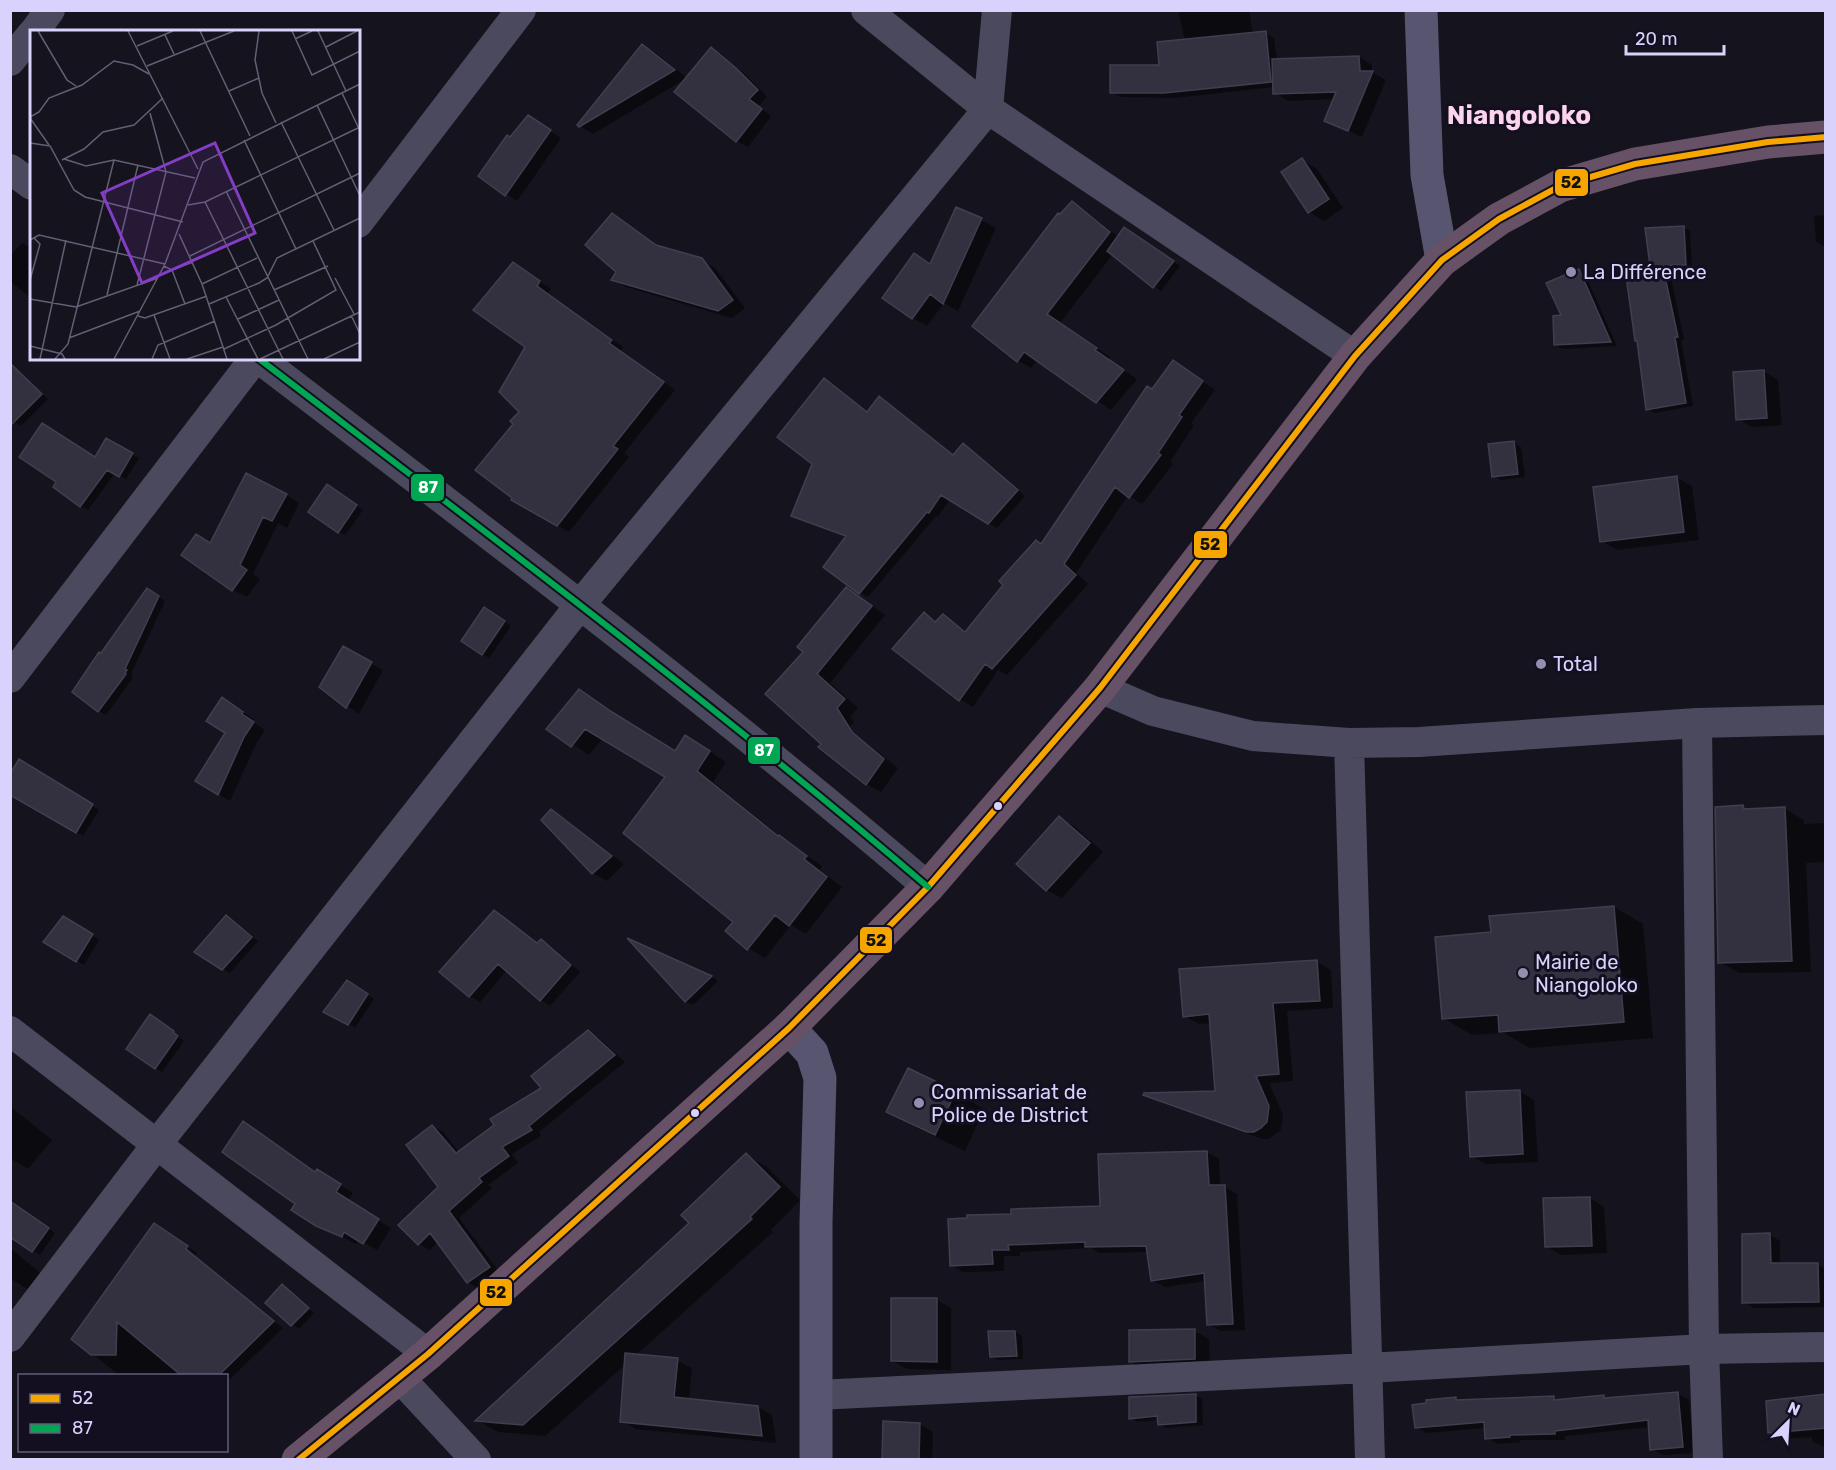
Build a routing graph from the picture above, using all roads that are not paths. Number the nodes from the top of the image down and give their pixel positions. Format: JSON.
{"nodes":[{"id":1,"x":50,"y":10,"type":"edge"},
{"id":2,"x":521,"y":10,"type":"edge"},
{"id":3,"x":866,"y":10,"type":"edge"},
{"id":4,"x":997,"y":10,"type":"edge"},
{"id":5,"x":1421,"y":10,"type":"edge"},
{"id":6,"x":35,"y":30,"type":"edge"},
{"id":7,"x":30,"y":37,"type":"edge"},
{"id":8,"x":10,"y":61,"type":"edge"},
{"id":9,"x":988,"y":109,"type":"junction"},
{"id":10,"x":1826,"y":137,"type":"edge"},
{"id":11,"x":10,"y":169,"type":"edge"},
{"id":12,"x":30,"y":184,"type":"edge"},
{"id":13,"x":360,"y":220,"type":"edge"},
{"id":14,"x":1442,"y":260,"type":"junction"},
{"id":15,"x":1354,"y":356,"type":"junction"},
{"id":16,"x":254,"y":360,"type":"edge"},
{"id":17,"x":259,"y":360,"type":"edge"},
{"id":18,"x":580,"y":605,"type":"junction"},
{"id":19,"x":10,"y":678,"type":"edge"},
{"id":20,"x":1100,"y":688,"type":"junction"},
{"id":21,"x":1826,"y":720,"type":"edge"},
{"id":22,"x":1697,"y":723,"type":"junction"},
{"id":23,"x":1349,"y":743,"type":"junction"},
{"id":24,"x":928,"y":886,"type":"junction"},
{"id":25,"x":789,"y":1028,"type":"junction"},
{"id":26,"x":10,"y":1031,"type":"edge"},
{"id":27,"x":157,"y":1144,"type":"junction"},
{"id":28,"x":10,"y":1337,"type":"edge"},
{"id":29,"x":1826,"y":1347,"type":"edge"},
{"id":30,"x":1704,"y":1349,"type":"junction"},
{"id":31,"x":428,"y":1354,"type":"junction"},
{"id":32,"x":1368,"y":1368,"type":"junction"},
{"id":33,"x":399,"y":1377,"type":"junction"},
{"id":34,"x":817,"y":1395,"type":"junction"},
{"id":35,"x":298,"y":1460,"type":"edge"},
{"id":36,"x":476,"y":1460,"type":"edge"},
{"id":37,"x":816,"y":1460,"type":"edge"},
{"id":38,"x":1370,"y":1460,"type":"edge"},
{"id":39,"x":1708,"y":1460,"type":"edge"}],
"edges":[{"from":1,"to":6,"type":"street"},
{"from":2,"to":13,"type":"street"},
{"from":3,"to":9,"type":"street"},
{"from":4,"to":9,"type":"street"},
{"from":5,"to":14,"type":"main road"},
{"from":7,"to":8,"type":"street"},
{"from":9,"to":15,"type":"street"},
{"from":9,"to":18,"type":"street"},
{"from":10,"to":14,"type":"highway"},
{"from":11,"to":12,"type":"street"},
{"from":14,"to":15,"type":"highway"},
{"from":15,"to":20,"type":"highway"},
{"from":16,"to":19,"type":"street"},
{"from":17,"to":18,"type":"street"},
{"from":18,"to":24,"type":"street"},
{"from":18,"to":27,"type":"street"},
{"from":20,"to":23,"type":"street"},
{"from":20,"to":24,"type":"highway"},
{"from":21,"to":22,"type":"street"},
{"from":22,"to":23,"type":"street"},
{"from":22,"to":30,"type":"street"},
{"from":23,"to":32,"type":"street"},
{"from":24,"to":25,"type":"highway"},
{"from":25,"to":31,"type":"highway"},
{"from":25,"to":34,"type":"main road"},
{"from":26,"to":27,"type":"street"},
{"from":27,"to":28,"type":"street"},
{"from":27,"to":31,"type":"street"},
{"from":29,"to":30,"type":"street"},
{"from":30,"to":32,"type":"street"},
{"from":30,"to":39,"type":"street"},
{"from":31,"to":33,"type":"highway"},
{"from":32,"to":34,"type":"street"},
{"from":32,"to":38,"type":"street"},
{"from":33,"to":35,"type":"highway"},
{"from":33,"to":36,"type":"street"},
{"from":34,"to":37,"type":"main road"}]}
